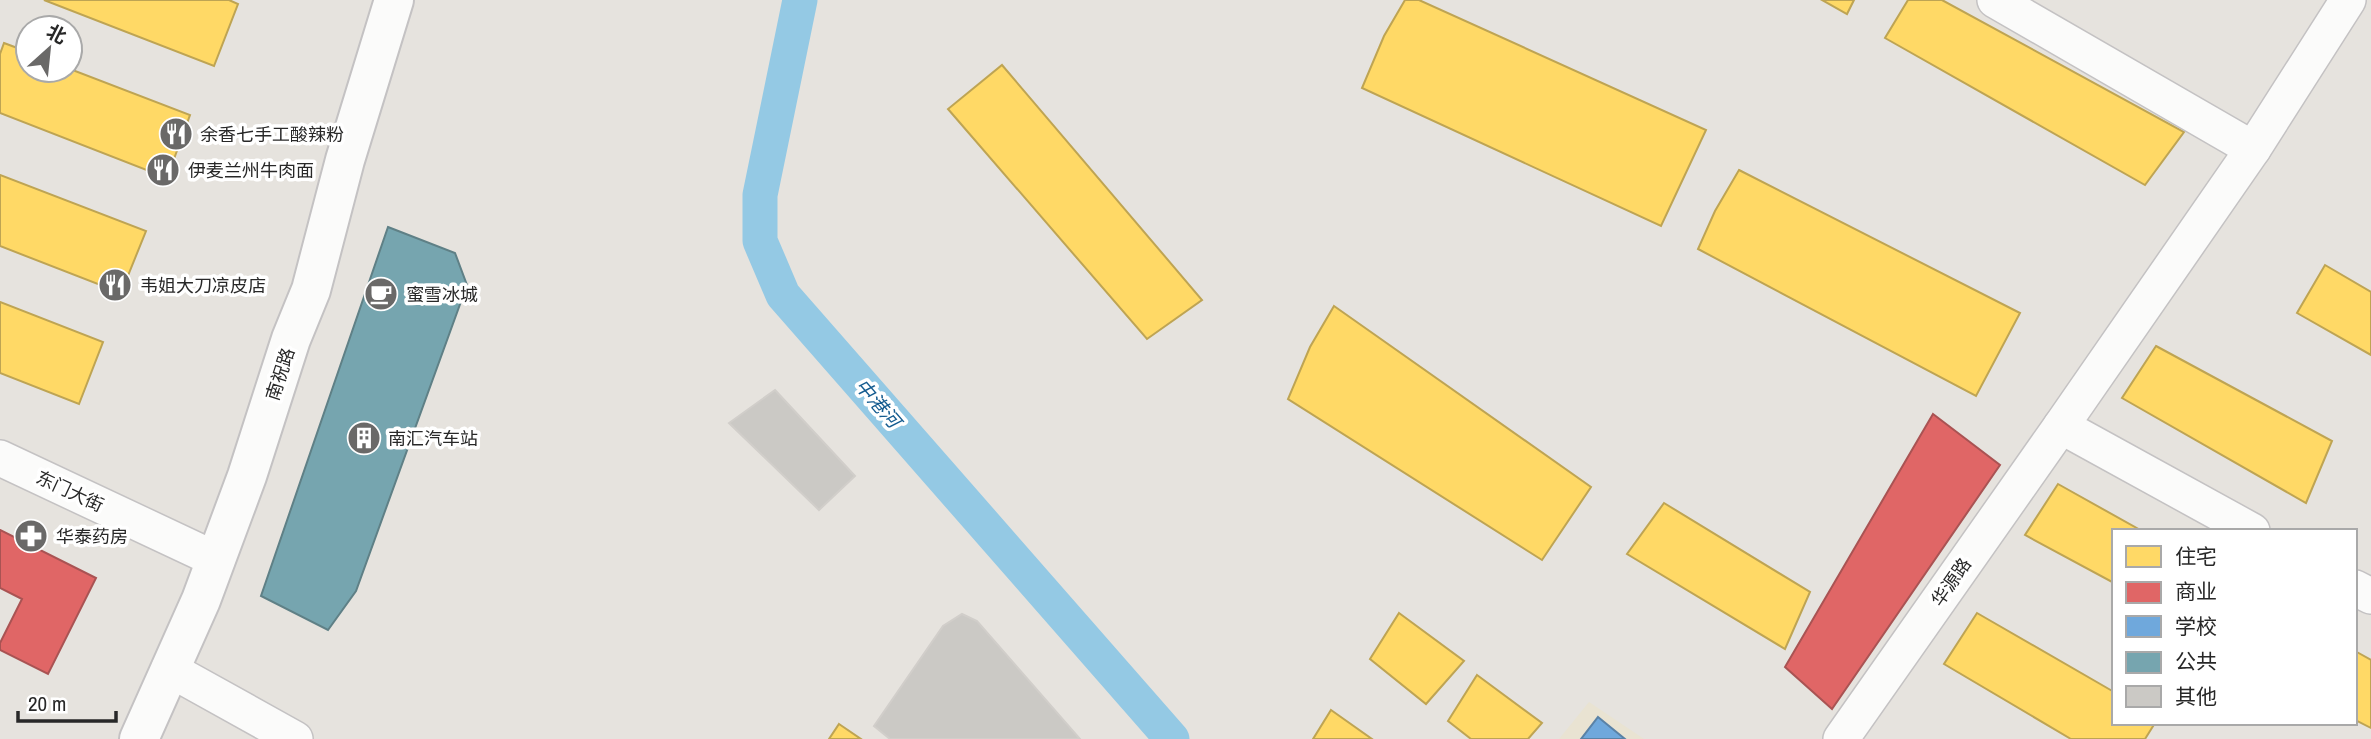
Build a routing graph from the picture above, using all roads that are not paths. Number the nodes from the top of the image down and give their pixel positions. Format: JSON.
{"nodes":[{"id":1,"x":394,"y":0,"type":"edge"},
{"id":2,"x":1995,"y":0,"type":"edge"},
{"id":3,"x":2348,"y":0,"type":"edge"},
{"id":4,"x":2253,"y":149,"type":"junction"},
{"id":5,"x":2062,"y":426,"type":"junction"},
{"id":6,"x":0,"y":458,"type":"edge"},
{"id":7,"x":2248,"y":529,"type":"edge"},
{"id":8,"x":217,"y":560,"type":"junction"},
{"id":9,"x":169,"y":669,"type":"junction"},
{"id":10,"x":139,"y":739,"type":"edge"},
{"id":11,"x":295,"y":739,"type":"edge"},
{"id":12,"x":1841,"y":739,"type":"edge"}],
"edges":[{"from":1,"to":8,"type":"main road","name":"南祝路"},
{"from":2,"to":4,"type":"street"},
{"from":3,"to":4,"type":"street","name":"华源路"},
{"from":4,"to":5,"type":"street","name":"华源路"},
{"from":5,"to":7,"type":"street"},
{"from":5,"to":12,"type":"street","name":"华源路"},
{"from":6,"to":8,"type":"street","name":"东门大街"},
{"from":8,"to":9,"type":"main road","name":"南祝路"},
{"from":9,"to":10,"type":"main road","name":"南祝路"},
{"from":9,"to":11,"type":"street"}]}
